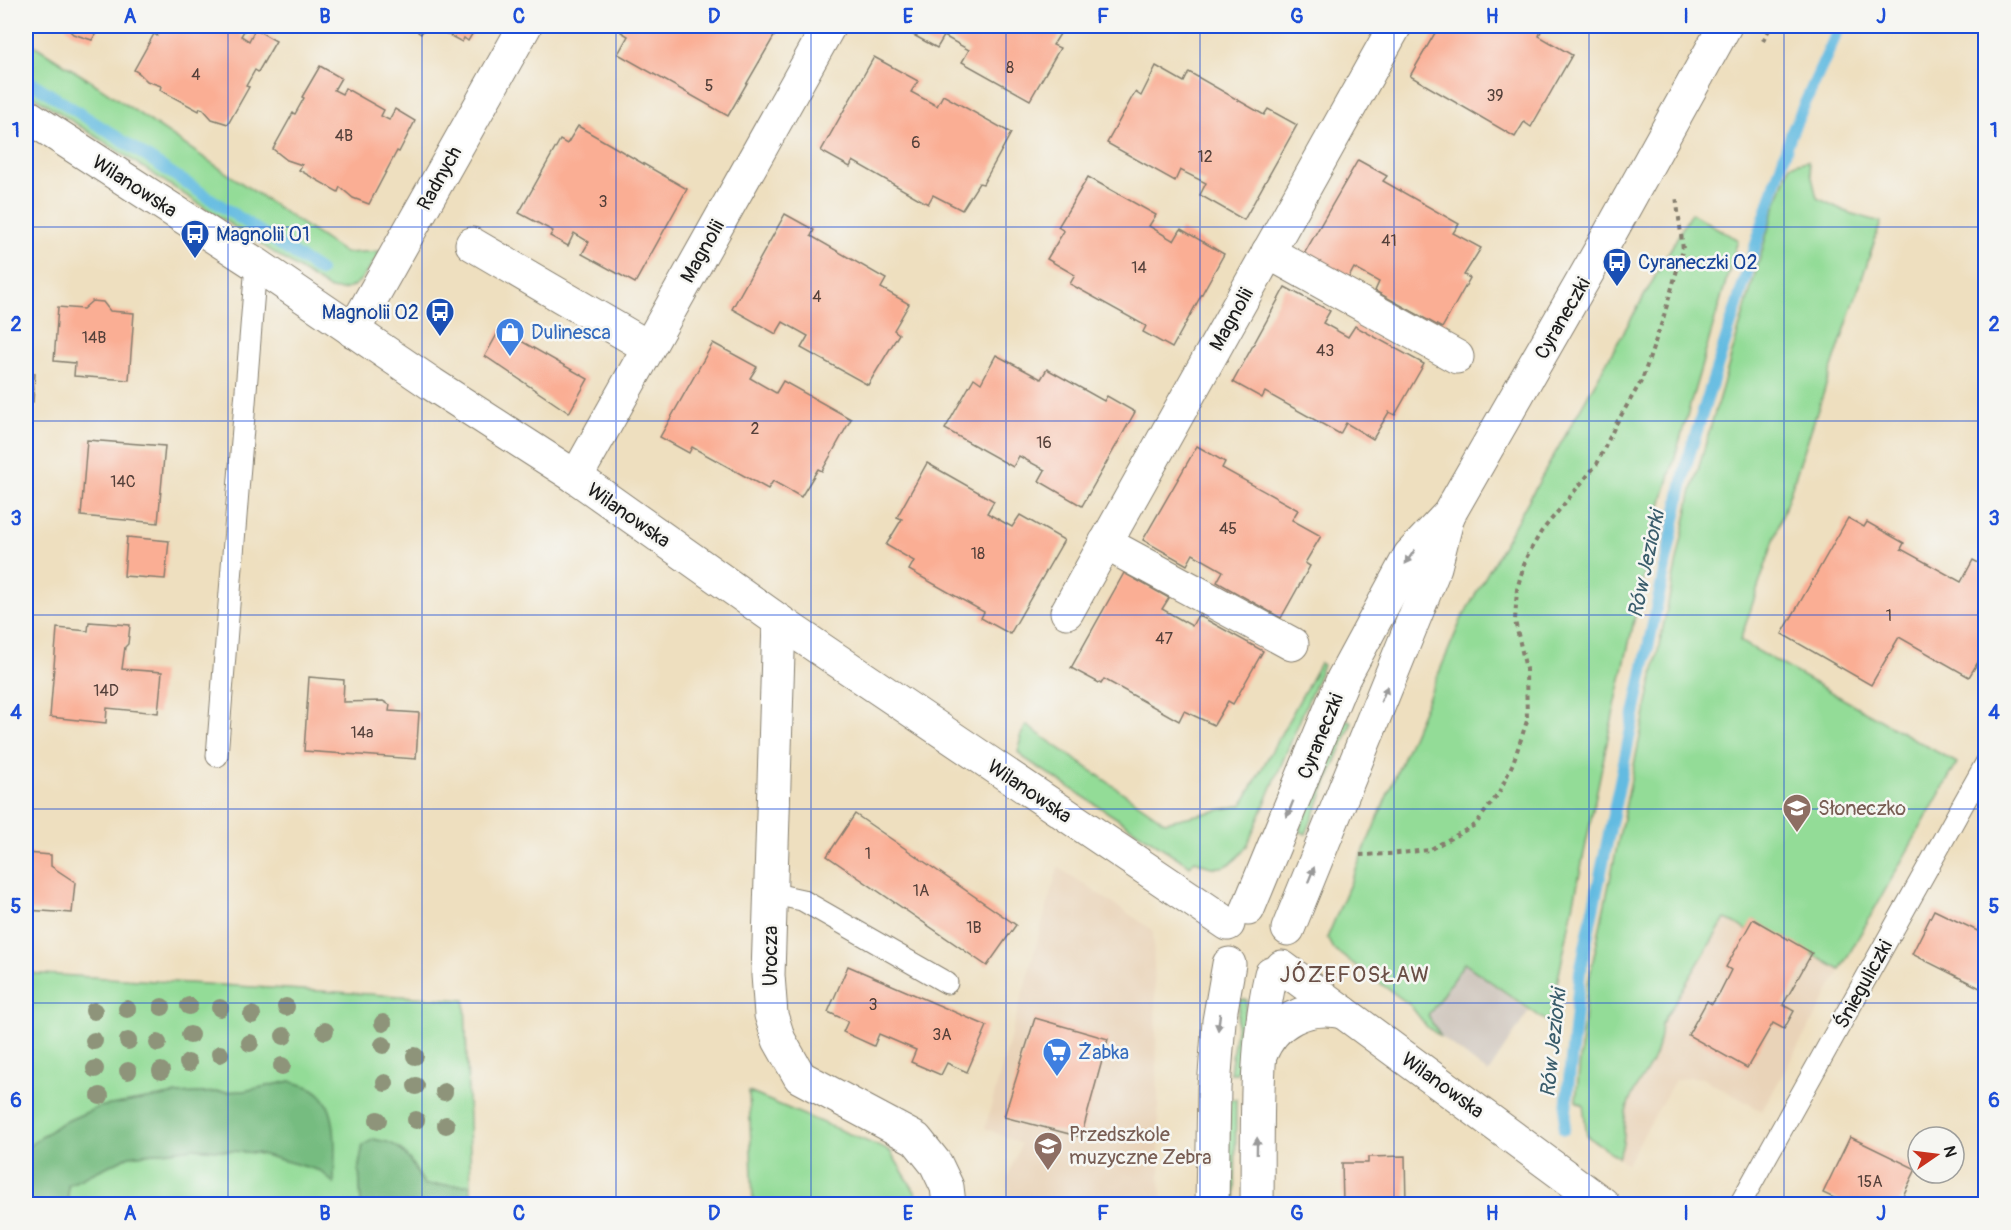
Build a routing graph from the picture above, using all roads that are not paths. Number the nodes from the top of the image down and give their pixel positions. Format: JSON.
{"nodes":[{"id":1,"x":525,"y":26,"type":"edge"},
{"id":2,"x":829,"y":26,"type":"edge"},
{"id":3,"x":1395,"y":26,"type":"edge"},
{"id":4,"x":1725,"y":26,"type":"edge"},
{"id":5,"x":26,"y":115,"type":"edge"},
{"id":6,"x":471,"y":244,"type":"dead end"},
{"id":7,"x":1268,"y":252,"type":"junction"},
{"id":8,"x":256,"y":264,"type":"junction"},
{"id":9,"x":353,"y":331,"type":"junction"},
{"id":10,"x":648,"y":347,"type":"junction"},
{"id":11,"x":1457,"y":357,"type":"dead end"},
{"id":12,"x":576,"y":477,"type":"junction"},
{"id":13,"x":1449,"y":514,"type":"junction"},
{"id":14,"x":1105,"y":543,"type":"junction"},
{"id":15,"x":1067,"y":612,"type":"dead end"},
{"id":16,"x":779,"y":621,"type":"junction"},
{"id":17,"x":1292,"y":645,"type":"dead end"},
{"id":18,"x":217,"y":756,"type":"dead end"},
{"id":19,"x":1986,"y":763,"type":"edge"},
{"id":20,"x":770,"y":893,"type":"junction"},
{"id":21,"x":1238,"y":916,"type":"junction"},
{"id":22,"x":1288,"y":929,"type":"junction"},
{"id":23,"x":1229,"y":964,"type":"junction"},
{"id":24,"x":1276,"y":971,"type":"junction"},
{"id":25,"x":947,"y":983,"type":"dead end"},
{"id":26,"x":1343,"y":1012,"type":"junction"},
{"id":27,"x":1259,"y":1059,"type":"junction"},
{"id":28,"x":950,"y":1204,"type":"edge"},
{"id":29,"x":1212,"y":1204,"type":"edge"},
{"id":30,"x":1257,"y":1204,"type":"edge"},
{"id":31,"x":1604,"y":1204,"type":"edge"},
{"id":32,"x":1740,"y":1204,"type":"edge"}],
"edges":[{"from":1,"to":9,"type":"street","name":"Radnych"},
{"from":2,"to":10,"type":"street","name":"Magnolii"},
{"from":3,"to":7,"type":"street","name":"Magnolii"},
{"from":4,"to":13,"type":"street","name":"Cyraneczki"},
{"from":5,"to":8,"type":"street","name":"Wilanowska"},
{"from":6,"to":10,"type":"street"},
{"from":7,"to":11,"type":"street"},
{"from":7,"to":14,"type":"street","name":"Magnolii"},
{"from":8,"to":9,"type":"street","name":"Wilanowska"},
{"from":8,"to":18,"type":"lane"},
{"from":9,"to":12,"type":"street","name":"Wilanowska"},
{"from":10,"to":12,"type":"street","name":"Magnolii"},
{"from":12,"to":16,"type":"street","name":"Wilanowska"},
{"from":13,"to":21,"type":"street","name":"Cyraneczki","one_way":true},
{"from":22,"to":13,"type":"street","name":"Cyraneczki","one_way":true},
{"from":14,"to":15,"type":"street","name":"Magnolii"},
{"from":14,"to":17,"type":"street"},
{"from":16,"to":20,"type":"street","name":"Urocza"},
{"from":16,"to":21,"type":"street","name":"Wilanowska"},
{"from":19,"to":32,"type":"lane","name":"Śnieguliczki"},
{"from":20,"to":25,"type":"lane"},
{"from":20,"to":28,"type":"street","name":"Urocza"},
{"from":21,"to":22,"type":"street"},
{"from":21,"to":23,"type":"street"},
{"from":22,"to":24,"type":"street"},
{"from":23,"to":24,"type":"street"},
{"from":23,"to":29,"type":"street","one_way":true},
{"from":24,"to":26,"type":"street","name":"Wilanowska"},
{"from":24,"to":27,"type":"street"},
{"from":26,"to":27,"type":"street"},
{"from":26,"to":31,"type":"street","name":"Wilanowska"},
{"from":30,"to":27,"type":"street","one_way":true}]}
